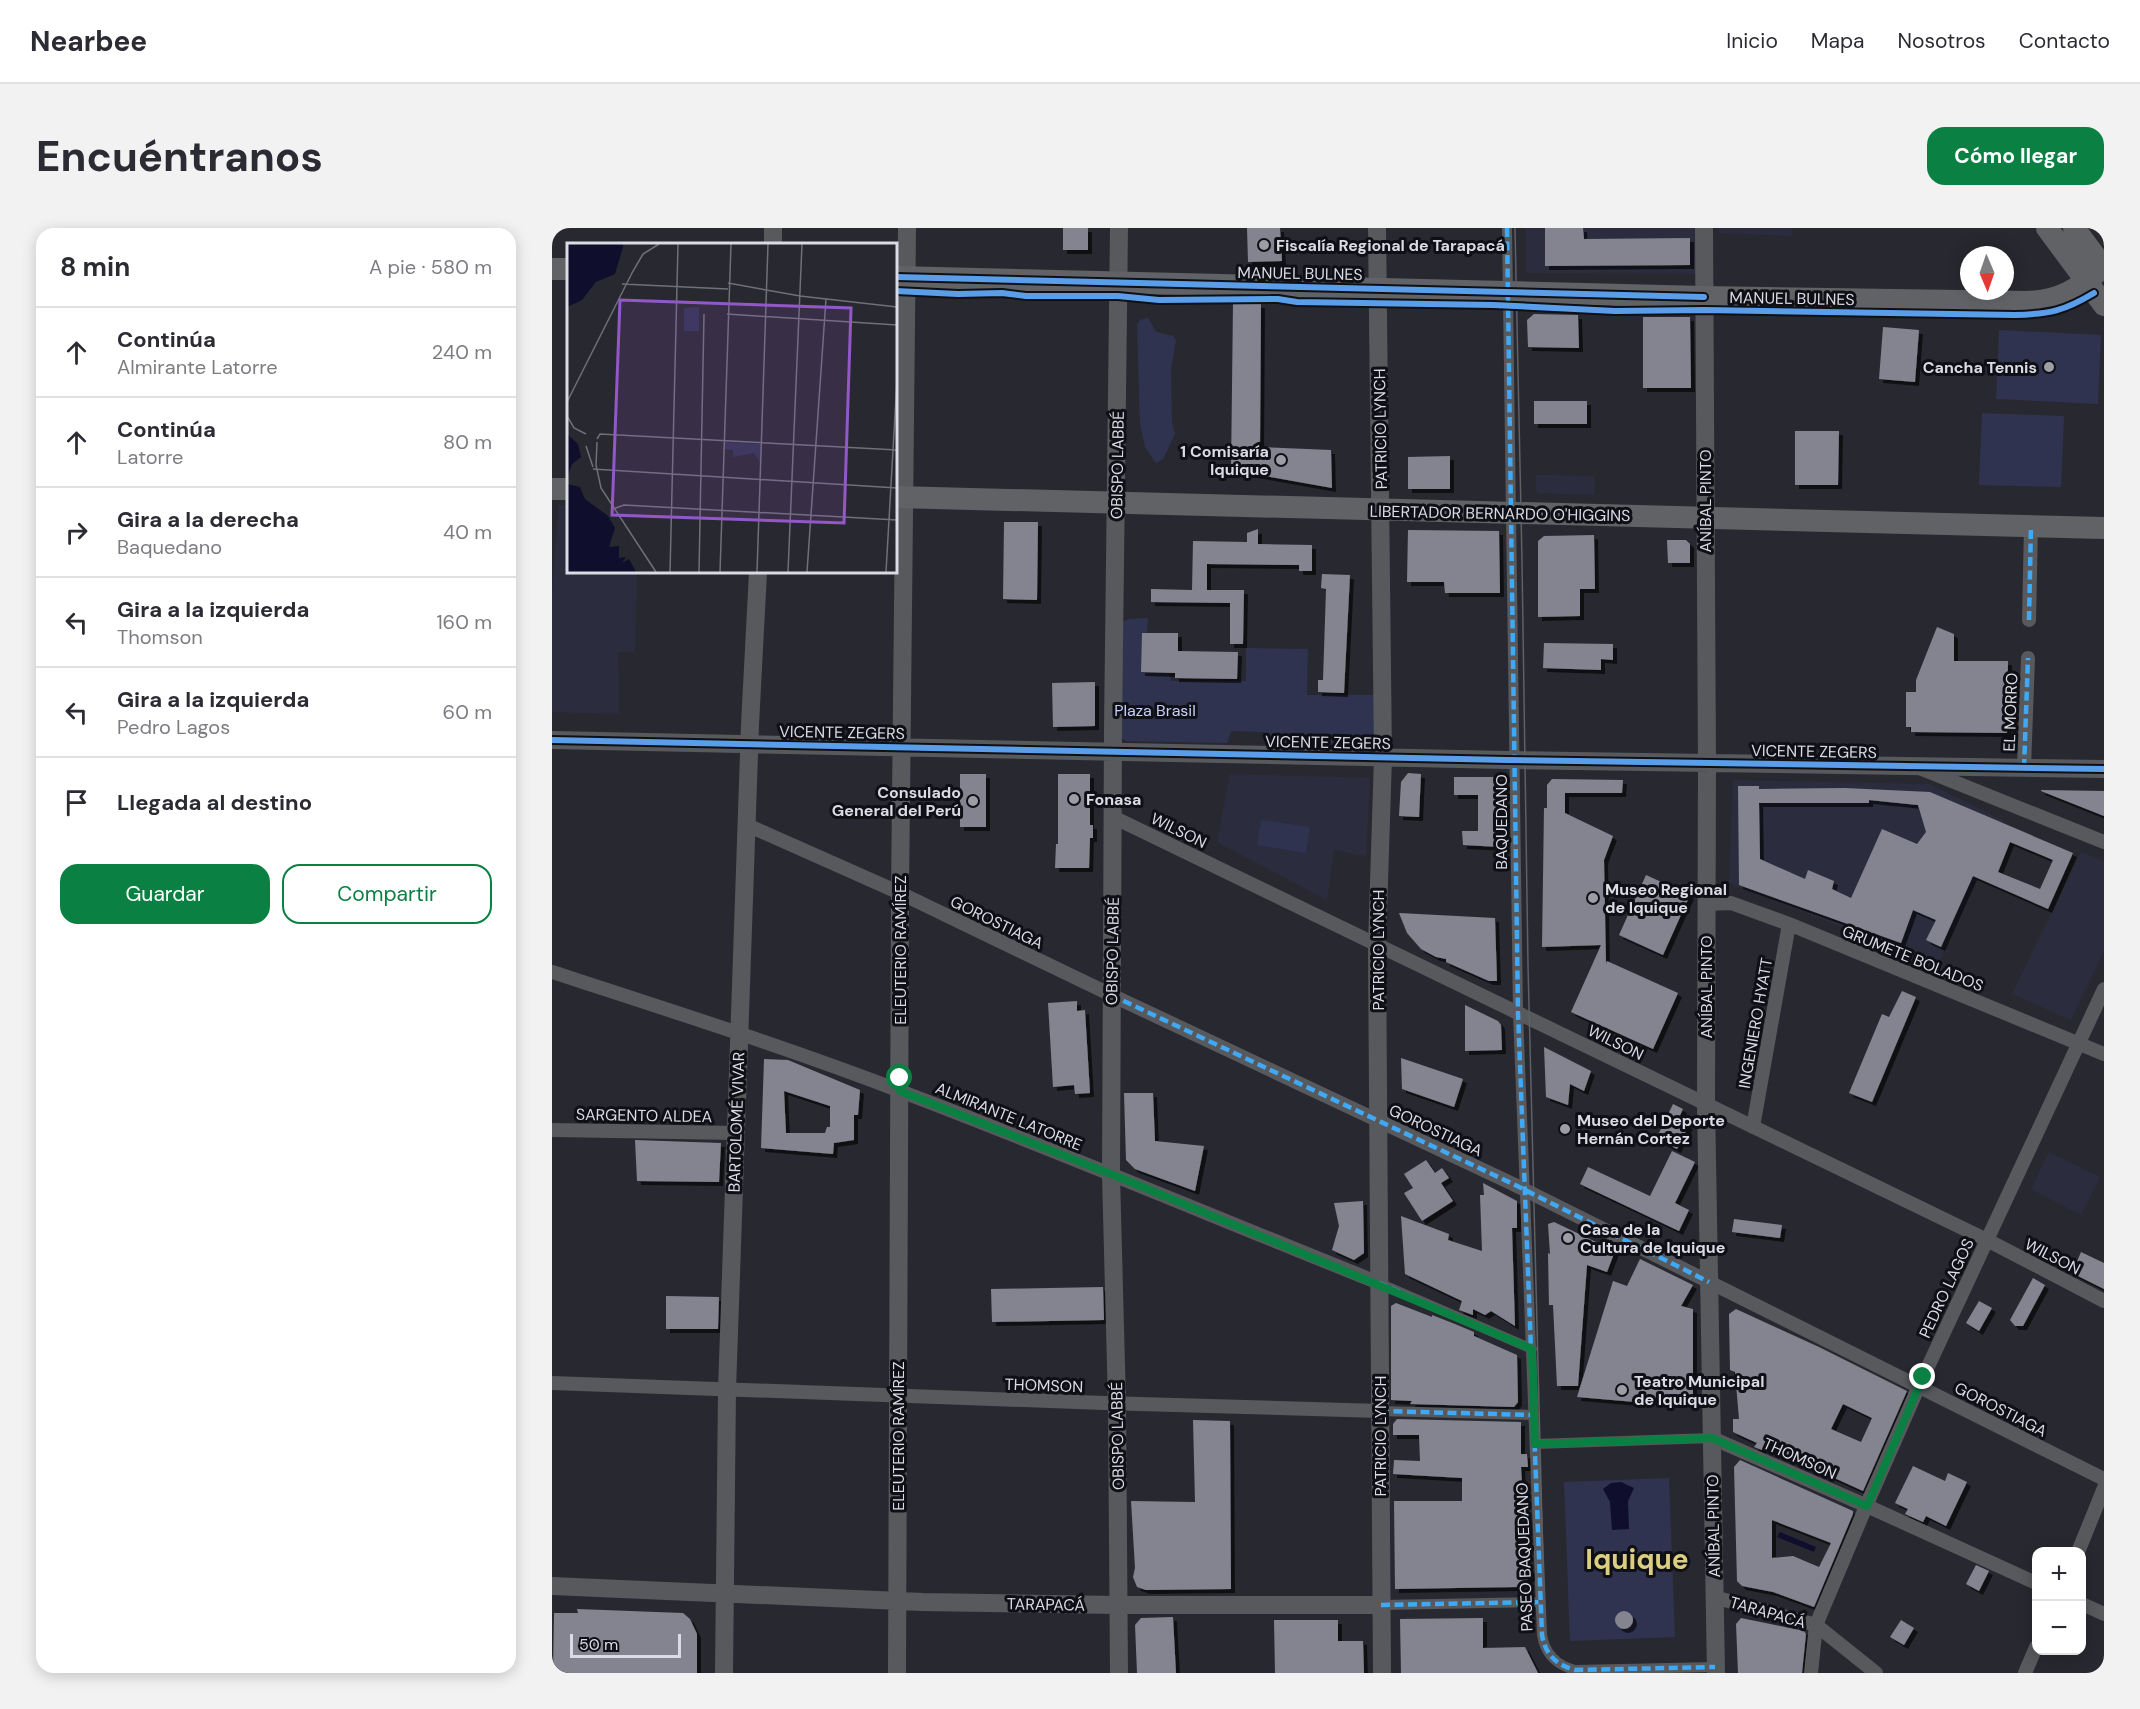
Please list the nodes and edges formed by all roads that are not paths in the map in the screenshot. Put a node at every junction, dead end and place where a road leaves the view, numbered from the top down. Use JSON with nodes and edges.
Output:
{"nodes":[{"id":1,"x":773,"y":228,"type":"edge"},
{"id":2,"x":907,"y":228,"type":"edge"},
{"id":3,"x":1119,"y":228,"type":"edge"},
{"id":4,"x":1377,"y":228,"type":"edge"},
{"id":5,"x":1507,"y":228,"type":"edge"},
{"id":6,"x":1704,"y":228,"type":"edge"},
{"id":7,"x":2046,"y":228,"type":"edge"},
{"id":8,"x":2074,"y":228,"type":"edge"},
{"id":9,"x":772,"y":243,"type":"edge"},
{"id":10,"x":2104,"y":268,"type":"edge"},
{"id":11,"x":901,"y":277,"type":"edge"},
{"id":12,"x":1118,"y":282,"type":"junction"},
{"id":13,"x":2086,"y":282,"type":"junction"},
{"id":14,"x":1378,"y":289,"type":"junction"},
{"id":15,"x":1508,"y":292,"type":"junction"},
{"id":16,"x":1704,"y":297,"type":"junction"},
{"id":17,"x":2104,"y":305,"type":"edge"},
{"id":18,"x":900,"y":497,"type":"edge"},
{"id":19,"x":1116,"y":503,"type":"junction"},
{"id":20,"x":1380,"y":510,"type":"junction"},
{"id":21,"x":1511,"y":513,"type":"junction"},
{"id":22,"x":1705,"y":518,"type":"junction"},
{"id":23,"x":2031,"y":526,"type":"junction"},
{"id":24,"x":2104,"y":528,"type":"edge"},
{"id":25,"x":758,"y":573,"type":"edge"},
{"id":26,"x":2029,"y":620,"type":"dead end"},
{"id":27,"x":2028,"y":658,"type":"dead end"},
{"id":28,"x":552,"y":740,"type":"edge"},
{"id":29,"x":750,"y":744,"type":"junction"},
{"id":30,"x":901,"y":747,"type":"junction"},
{"id":31,"x":1113,"y":750,"type":"junction"},
{"id":32,"x":1383,"y":757,"type":"junction"},
{"id":33,"x":1516,"y":760,"type":"junction"},
{"id":34,"x":1707,"y":763,"type":"junction"},
{"id":35,"x":1915,"y":766,"type":"junction"},
{"id":36,"x":2024,"y":768,"type":"junction"},
{"id":37,"x":2104,"y":769,"type":"edge"},
{"id":38,"x":1113,"y":817,"type":"junction"},
{"id":39,"x":747,"y":825,"type":"junction"},
{"id":40,"x":2104,"y":842,"type":"edge"},
{"id":41,"x":900,"y":893,"type":"junction"},
{"id":42,"x":1706,"y":904,"type":"junction"},
{"id":43,"x":1789,"y":924,"type":"junction"},
{"id":44,"x":1377,"y":945,"type":"junction"},
{"id":45,"x":552,"y":972,"type":"edge"},
{"id":46,"x":2104,"y":989,"type":"edge"},
{"id":47,"x":1111,"y":995,"type":"junction"},
{"id":48,"x":1518,"y":1013,"type":"junction"},
{"id":49,"x":739,"y":1033,"type":"junction"},
{"id":50,"x":2079,"y":1044,"type":"junction"},
{"id":51,"x":2104,"y":1054,"type":"edge"},
{"id":52,"x":900,"y":1091,"type":"junction"},
{"id":53,"x":1706,"y":1104,"type":"junction"},
{"id":54,"x":1378,"y":1121,"type":"junction"},
{"id":55,"x":1753,"y":1127,"type":"junction"},
{"id":56,"x":552,"y":1130,"type":"edge"},
{"id":57,"x":736,"y":1133,"type":"junction"},
{"id":58,"x":1111,"y":1175,"type":"junction"},
{"id":59,"x":1525,"y":1191,"type":"junction"},
{"id":60,"x":1987,"y":1240,"type":"junction"},
{"id":61,"x":1709,"y":1282,"type":"junction"},
{"id":62,"x":1379,"y":1284,"type":"junction"},
{"id":63,"x":2104,"y":1301,"type":"edge"},
{"id":64,"x":1532,"y":1349,"type":"junction"},
{"id":65,"x":552,"y":1383,"type":"edge"},
{"id":66,"x":1919,"y":1386,"type":"junction"},
{"id":67,"x":727,"y":1390,"type":"junction"},
{"id":68,"x":898,"y":1396,"type":"junction"},
{"id":69,"x":1117,"y":1404,"type":"junction"},
{"id":70,"x":1380,"y":1411,"type":"junction"},
{"id":71,"x":1534,"y":1415,"type":"junction"},
{"id":72,"x":1712,"y":1438,"type":"junction"},
{"id":73,"x":1535,"y":1444,"type":"junction"},
{"id":74,"x":2104,"y":1479,"type":"edge"},
{"id":75,"x":2104,"y":1488,"type":"edge"},
{"id":76,"x":1867,"y":1506,"type":"junction"},
{"id":77,"x":2080,"y":1547,"type":"edge"},
{"id":78,"x":2032,"y":1581,"type":"edge"},
{"id":79,"x":552,"y":1586,"type":"edge"},
{"id":80,"x":725,"y":1593,"type":"junction"},
{"id":81,"x":1714,"y":1597,"type":"junction"},
{"id":82,"x":897,"y":1601,"type":"junction"},
{"id":83,"x":1540,"y":1602,"type":"junction"},
{"id":84,"x":1118,"y":1605,"type":"junction"},
{"id":85,"x":1381,"y":1605,"type":"junction"},
{"id":86,"x":2086,"y":1606,"type":"edge"},
{"id":87,"x":2104,"y":1614,"type":"edge"},
{"id":88,"x":1816,"y":1625,"type":"junction"},
{"id":89,"x":2033,"y":1655,"type":"edge"},
{"id":90,"x":1715,"y":1670,"type":"edge"},
{"id":91,"x":1586,"y":1672,"type":"edge"},
{"id":92,"x":724,"y":1673,"type":"edge"},
{"id":93,"x":897,"y":1673,"type":"edge"},
{"id":94,"x":1119,"y":1673,"type":"edge"},
{"id":95,"x":1382,"y":1673,"type":"edge"},
{"id":96,"x":1811,"y":1673,"type":"edge"},
{"id":97,"x":1876,"y":1673,"type":"edge"},
{"id":98,"x":2025,"y":1673,"type":"edge"}],
"edges":[{"from":1,"to":9,"type":"street"},
{"from":2,"to":11,"type":"street","name":"ELEUTERIO RAMÍREZ"},
{"from":3,"to":12,"type":"street","name":"OBISPO LABBÉ"},
{"from":4,"to":14,"type":"street","name":"PATRICIO LYNCH"},
{"from":5,"to":15,"type":"street","name":"BAQUEDANO"},
{"from":6,"to":16,"type":"street","name":"ANÍBAL PINTO"},
{"from":7,"to":13,"type":"main road"},
{"from":8,"to":10,"type":"main road"},
{"from":10,"to":13,"type":"main road","name":"MANUEL BULNES"},
{"from":11,"to":12,"type":"main road","name":"MANUEL BULNES"},
{"from":11,"to":18,"type":"street","name":"ELEUTERIO RAMÍREZ"},
{"from":12,"to":14,"type":"main road","name":"MANUEL BULNES"},
{"from":12,"to":19,"type":"street","name":"OBISPO LABBÉ"},
{"from":13,"to":16,"type":"main road","name":"MANUEL BULNES"},
{"from":13,"to":17,"type":"main road"},
{"from":14,"to":15,"type":"main road","name":"MANUEL BULNES"},
{"from":14,"to":20,"type":"street","name":"PATRICIO LYNCH"},
{"from":15,"to":16,"type":"main road","name":"MANUEL BULNES"},
{"from":15,"to":21,"type":"street","name":"BAQUEDANO"},
{"from":16,"to":22,"type":"street","name":"ANÍBAL PINTO"},
{"from":18,"to":19,"type":"main road","name":"LIBERTADOR BERNARDO O'HIGGINS"},
{"from":18,"to":30,"type":"street","name":"ELEUTERIO RAMÍREZ"},
{"from":19,"to":20,"type":"main road","name":"LIBERTADOR BERNARDO O'HIGGINS"},
{"from":19,"to":31,"type":"street","name":"OBISPO LABBÉ"},
{"from":20,"to":21,"type":"main road","name":"LIBERTADOR BERNARDO O'HIGGINS"},
{"from":20,"to":32,"type":"street","name":"PATRICIO LYNCH"},
{"from":21,"to":22,"type":"main road","name":"LIBERTADOR BERNARDO O'HIGGINS"},
{"from":21,"to":33,"type":"street","name":"BAQUEDANO"},
{"from":22,"to":23,"type":"main road","name":"LIBERTADOR BERNARDO O'HIGGINS"},
{"from":22,"to":34,"type":"street","name":"ANÍBAL PINTO"},
{"from":23,"to":24,"type":"main road","name":"LIBERTADOR BERNARDO O'HIGGINS"},
{"from":23,"to":26,"type":"street"},
{"from":25,"to":29,"type":"street","name":"BARTOLOMÉ VIVAR"},
{"from":27,"to":36,"type":"street","name":"EL MORRO"},
{"from":28,"to":29,"type":"street","name":"VICENTE ZEGERS"},
{"from":29,"to":30,"type":"street","name":"VICENTE ZEGERS"},
{"from":29,"to":39,"type":"street","name":"BARTOLOMÉ VIVAR"},
{"from":30,"to":31,"type":"street","name":"VICENTE ZEGERS"},
{"from":30,"to":41,"type":"street","name":"ELEUTERIO RAMÍREZ"},
{"from":31,"to":32,"type":"street","name":"VICENTE ZEGERS"},
{"from":31,"to":38,"type":"street","name":"OBISPO LABBÉ"},
{"from":32,"to":33,"type":"street","name":"VICENTE ZEGERS"},
{"from":32,"to":44,"type":"street","name":"PATRICIO LYNCH"},
{"from":33,"to":34,"type":"street","name":"VICENTE ZEGERS"},
{"from":33,"to":48,"type":"street","name":"BAQUEDANO"},
{"from":34,"to":35,"type":"street","name":"VICENTE ZEGERS"},
{"from":34,"to":42,"type":"street","name":"ANÍBAL PINTO"},
{"from":35,"to":36,"type":"street","name":"VICENTE ZEGERS"},
{"from":35,"to":40,"type":"street"},
{"from":36,"to":37,"type":"street","name":"VICENTE ZEGERS"},
{"from":38,"to":44,"type":"street","name":"WILSON"},
{"from":38,"to":47,"type":"street","name":"OBISPO LABBÉ"},
{"from":39,"to":41,"type":"street","name":"GOROSTIAGA"},
{"from":39,"to":49,"type":"street","name":"BARTOLOMÉ VIVAR"},
{"from":41,"to":47,"type":"street","name":"GOROSTIAGA"},
{"from":41,"to":52,"type":"street","name":"ELEUTERIO RAMÍREZ"},
{"from":42,"to":43,"type":"street","name":"GRUMETE BOLADOS"},
{"from":42,"to":53,"type":"street","name":"ANÍBAL PINTO"},
{"from":43,"to":50,"type":"street","name":"GRUMETE BOLADOS"},
{"from":43,"to":55,"type":"street","name":"INGENIERO HYATT"},
{"from":44,"to":48,"type":"street","name":"WILSON"},
{"from":44,"to":54,"type":"street","name":"PATRICIO LYNCH"},
{"from":45,"to":49,"type":"street","name":"ALMIRANTE LATORRE"},
{"from":46,"to":50,"type":"street","name":"PEDRO LAGOS"},
{"from":47,"to":54,"type":"street","name":"GOROSTIAGA"},
{"from":47,"to":58,"type":"street","name":"OBISPO LABBÉ"},
{"from":48,"to":53,"type":"street","name":"WILSON"},
{"from":48,"to":59,"type":"street","name":"BAQUEDANO"},
{"from":49,"to":52,"type":"street","name":"ALMIRANTE LATORRE"},
{"from":49,"to":57,"type":"street","name":"BARTOLOMÉ VIVAR"},
{"from":50,"to":51,"type":"street","name":"GRUMETE BOLADOS"},
{"from":50,"to":60,"type":"street","name":"PEDRO LAGOS"},
{"from":52,"to":58,"type":"street","name":"ALMIRANTE LATORRE"},
{"from":52,"to":68,"type":"street","name":"ELEUTERIO RAMÍREZ"},
{"from":53,"to":55,"type":"street","name":"WILSON"},
{"from":53,"to":61,"type":"street","name":"ANÍBAL PINTO"},
{"from":54,"to":59,"type":"street","name":"GOROSTIAGA"},
{"from":54,"to":62,"type":"street","name":"PATRICIO LYNCH"},
{"from":55,"to":60,"type":"street","name":"WILSON"},
{"from":56,"to":57,"type":"street","name":"SARGENTO ALDEA"},
{"from":57,"to":67,"type":"street","name":"BARTOLOMÉ VIVAR"},
{"from":58,"to":62,"type":"street","name":"ALMIRANTE LATORRE"},
{"from":58,"to":69,"type":"street","name":"OBISPO LABBÉ"},
{"from":59,"to":61,"type":"street","name":"GOROSTIAGA"},
{"from":59,"to":64,"type":"street","name":"BAQUEDANO"},
{"from":60,"to":63,"type":"street","name":"WILSON"},
{"from":60,"to":66,"type":"street","name":"PEDRO LAGOS"},
{"from":61,"to":66,"type":"street","name":"GOROSTIAGA"},
{"from":61,"to":72,"type":"street","name":"ANÍBAL PINTO"},
{"from":62,"to":64,"type":"street"},
{"from":62,"to":70,"type":"street","name":"PATRICIO LYNCH"},
{"from":64,"to":71,"type":"street","name":"BAQUEDANO"},
{"from":65,"to":67,"type":"street","name":"THOMSON"},
{"from":66,"to":74,"type":"street","name":"GOROSTIAGA"},
{"from":66,"to":76,"type":"street","name":"PEDRO LAGOS"},
{"from":67,"to":68,"type":"street","name":"THOMSON"},
{"from":67,"to":80,"type":"street","name":"BARTOLOMÉ VIVAR"},
{"from":68,"to":69,"type":"street","name":"THOMSON"},
{"from":68,"to":82,"type":"street","name":"ELEUTERIO RAMÍREZ"},
{"from":69,"to":70,"type":"street","name":"THOMSON"},
{"from":69,"to":84,"type":"street","name":"OBISPO LABBÉ"},
{"from":70,"to":71,"type":"street","name":"THOMSON"},
{"from":70,"to":85,"type":"street","name":"PATRICIO LYNCH"},
{"from":71,"to":73,"type":"street","name":"PASEO BAQUEDANO"},
{"from":72,"to":73,"type":"street","name":"THOMSON"},
{"from":72,"to":76,"type":"street","name":"THOMSON"},
{"from":72,"to":81,"type":"street","name":"ANÍBAL PINTO"},
{"from":73,"to":83,"type":"street","name":"PASEO BAQUEDANO"},
{"from":75,"to":77,"type":"street"},
{"from":76,"to":78,"type":"street","name":"THOMSON"},
{"from":76,"to":88,"type":"street","name":"PEDRO LAGOS"},
{"from":79,"to":80,"type":"street","name":"TARAPACÁ"},
{"from":80,"to":82,"type":"street","name":"TARAPACÁ"},
{"from":80,"to":92,"type":"street","name":"BARTOLOMÉ VIVAR"},
{"from":81,"to":88,"type":"street","name":"TARAPACÁ"},
{"from":81,"to":90,"type":"street","name":"ANÍBAL PINTO"},
{"from":82,"to":84,"type":"street","name":"TARAPACÁ"},
{"from":82,"to":93,"type":"street","name":"ELEUTERIO RAMÍREZ"},
{"from":83,"to":85,"type":"street","name":"TARAPACÁ"},
{"from":83,"to":91,"type":"street","name":"PASEO BAQUEDANO"},
{"from":84,"to":85,"type":"street","name":"TARAPACÁ"},
{"from":84,"to":94,"type":"street","name":"OBISPO LABBÉ"},
{"from":85,"to":95,"type":"street","name":"PATRICIO LYNCH"},
{"from":86,"to":87,"type":"street"},
{"from":88,"to":96,"type":"street","name":"PEDRO LAGOS"},
{"from":88,"to":97,"type":"street","name":"TARAPACÁ"},
{"from":89,"to":98,"type":"street"},
{"from":90,"to":91,"type":"street"}]}
